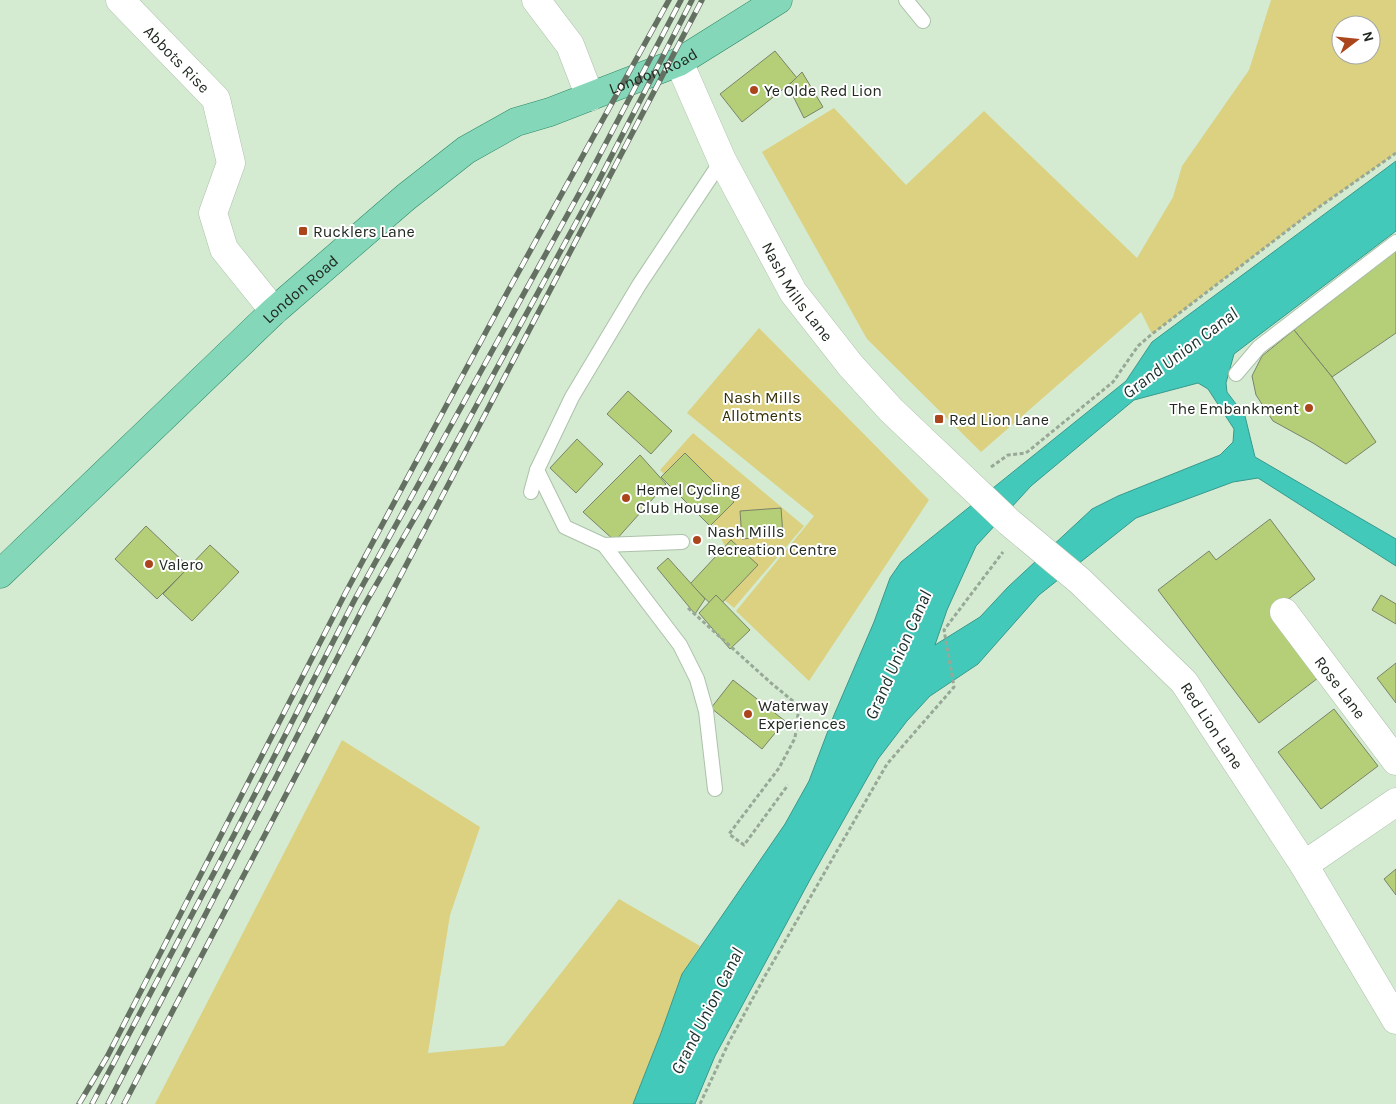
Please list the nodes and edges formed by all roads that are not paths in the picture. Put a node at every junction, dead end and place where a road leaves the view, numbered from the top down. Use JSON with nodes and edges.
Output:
{"nodes":[{"id":1,"x":120,"y":0,"type":"edge"},
{"id":2,"x":536,"y":0,"type":"edge"},
{"id":3,"x":778,"y":0,"type":"edge"},
{"id":4,"x":906,"y":0,"type":"edge"},
{"id":5,"x":923,"y":21,"type":"dead end"},
{"id":6,"x":679,"y":62,"type":"junction"},
{"id":7,"x":590,"y":97,"type":"junction"},
{"id":8,"x":722,"y":160,"type":"junction"},
{"id":9,"x":1396,"y":242,"type":"edge"},
{"id":10,"x":274,"y":310,"type":"junction"},
{"id":11,"x":1236,"y":374,"type":"dead end"},
{"id":12,"x":537,"y":470,"type":"junction"},
{"id":13,"x":968,"y":483,"type":"joint"},
{"id":14,"x":531,"y":492,"type":"dead end"},
{"id":15,"x":682,"y":542,"type":"dead end"},
{"id":16,"x":604,"y":545,"type":"junction"},
{"id":17,"x":0,"y":574,"type":"edge"},
{"id":18,"x":1284,"y":612,"type":"dead end"},
{"id":19,"x":1396,"y":761,"type":"edge"},
{"id":20,"x":716,"y":789,"type":"dead end"},
{"id":21,"x":1396,"y":802,"type":"edge"},
{"id":22,"x":1304,"y":865,"type":"junction"},
{"id":23,"x":1396,"y":1020,"type":"edge"}],
"edges":[{"from":1,"to":10,"type":"street","name":"Abbots Rise"},
{"from":2,"to":7,"type":"street"},
{"from":3,"to":6,"type":"main road","name":"London Road"},
{"from":4,"to":5,"type":"lane"},
{"from":6,"to":7,"type":"main road","name":"London Road"},
{"from":6,"to":8,"type":"street","name":"Nash Mills Lane"},
{"from":7,"to":10,"type":"main road","name":"London Road"},
{"from":8,"to":12,"type":"lane"},
{"from":8,"to":13,"type":"street","name":"Nash Mills Lane"},
{"from":9,"to":11,"type":"lane"},
{"from":10,"to":17,"type":"main road","name":"London Road"},
{"from":12,"to":14,"type":"lane"},
{"from":12,"to":16,"type":"lane"},
{"from":13,"to":22,"type":"street","name":"Red Lion Lane"},
{"from":15,"to":16,"type":"lane"},
{"from":16,"to":20,"type":"lane"},
{"from":18,"to":19,"type":"street","name":"Rose Lane"},
{"from":21,"to":22,"type":"street"},
{"from":22,"to":23,"type":"street","name":"Red Lion Lane"}]}
